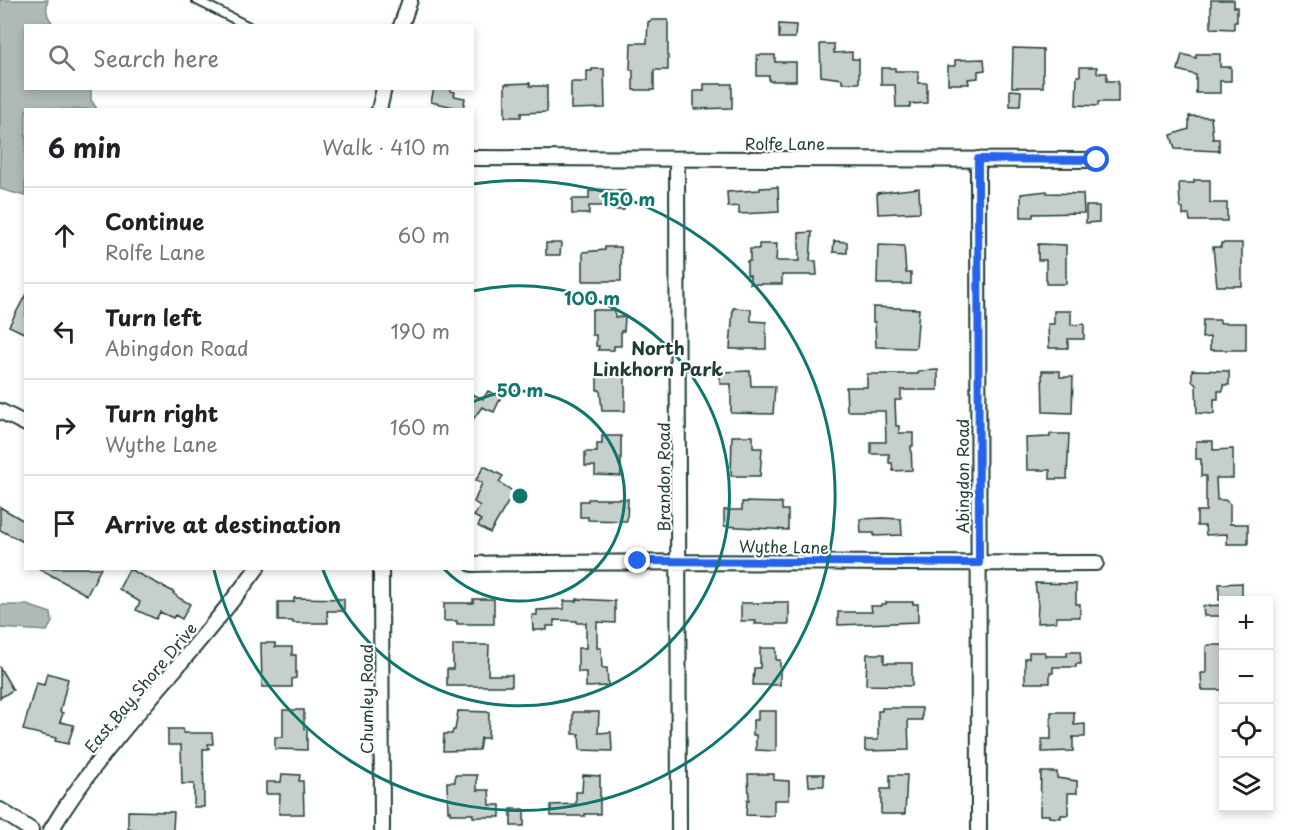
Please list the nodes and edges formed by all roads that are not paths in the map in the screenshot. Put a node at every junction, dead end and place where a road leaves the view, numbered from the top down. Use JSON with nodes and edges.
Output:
{"nodes":[{"id":1,"x":196,"y":0,"type":"edge"},
{"id":2,"x":410,"y":0,"type":"edge"},
{"id":3,"x":244,"y":24,"type":"edge"},
{"id":4,"x":402,"y":24,"type":"edge"},
{"id":5,"x":384,"y":90,"type":"edge"},
{"id":6,"x":379,"y":108,"type":"edge"},
{"id":7,"x":474,"y":158,"type":"edge"},
{"id":8,"x":676,"y":159,"type":"junction"},
{"id":9,"x":978,"y":159,"type":"junction"},
{"id":10,"x":1097,"y":160,"type":"dead end"},
{"id":11,"x":0,"y":411,"type":"edge"},
{"id":12,"x":24,"y":423,"type":"edge"},
{"id":13,"x":679,"y":561,"type":"junction"},
{"id":14,"x":979,"y":563,"type":"junction"},
{"id":15,"x":1096,"y":563,"type":"dead end"},
{"id":16,"x":474,"y":564,"type":"edge"},
{"id":17,"x":255,"y":570,"type":"edge"},
{"id":18,"x":381,"y":570,"type":"edge"},
{"id":19,"x":0,"y":810,"type":"edge"},
{"id":20,"x":31,"y":830,"type":"edge"},
{"id":21,"x":51,"y":830,"type":"edge"},
{"id":22,"x":382,"y":830,"type":"edge"},
{"id":23,"x":679,"y":830,"type":"edge"},
{"id":24,"x":979,"y":830,"type":"edge"}],
"edges":[{"from":1,"to":3,"type":"lane"},
{"from":2,"to":4,"type":"street"},
{"from":5,"to":6,"type":"street"},
{"from":7,"to":8,"type":"street","name":"Rolfe Lane"},
{"from":8,"to":9,"type":"street","name":"Rolfe Lane"},
{"from":8,"to":13,"type":"street","name":"Brandon Road"},
{"from":9,"to":10,"type":"street","name":"Rolfe Lane"},
{"from":9,"to":14,"type":"street","name":"Abingdon Road"},
{"from":11,"to":12,"type":"street"},
{"from":13,"to":14,"type":"street","name":"Wythe Lane"},
{"from":13,"to":16,"type":"street","name":"Wythe Lane"},
{"from":13,"to":23,"type":"street","name":"Brandon Road"},
{"from":14,"to":15,"type":"street","name":"Wythe Lane"},
{"from":14,"to":24,"type":"street","name":"Abingdon Road"},
{"from":17,"to":21,"type":"street","name":"East Bay Shore Drive"},
{"from":18,"to":22,"type":"street","name":"Chumley Road"},
{"from":19,"to":20,"type":"street"}]}
